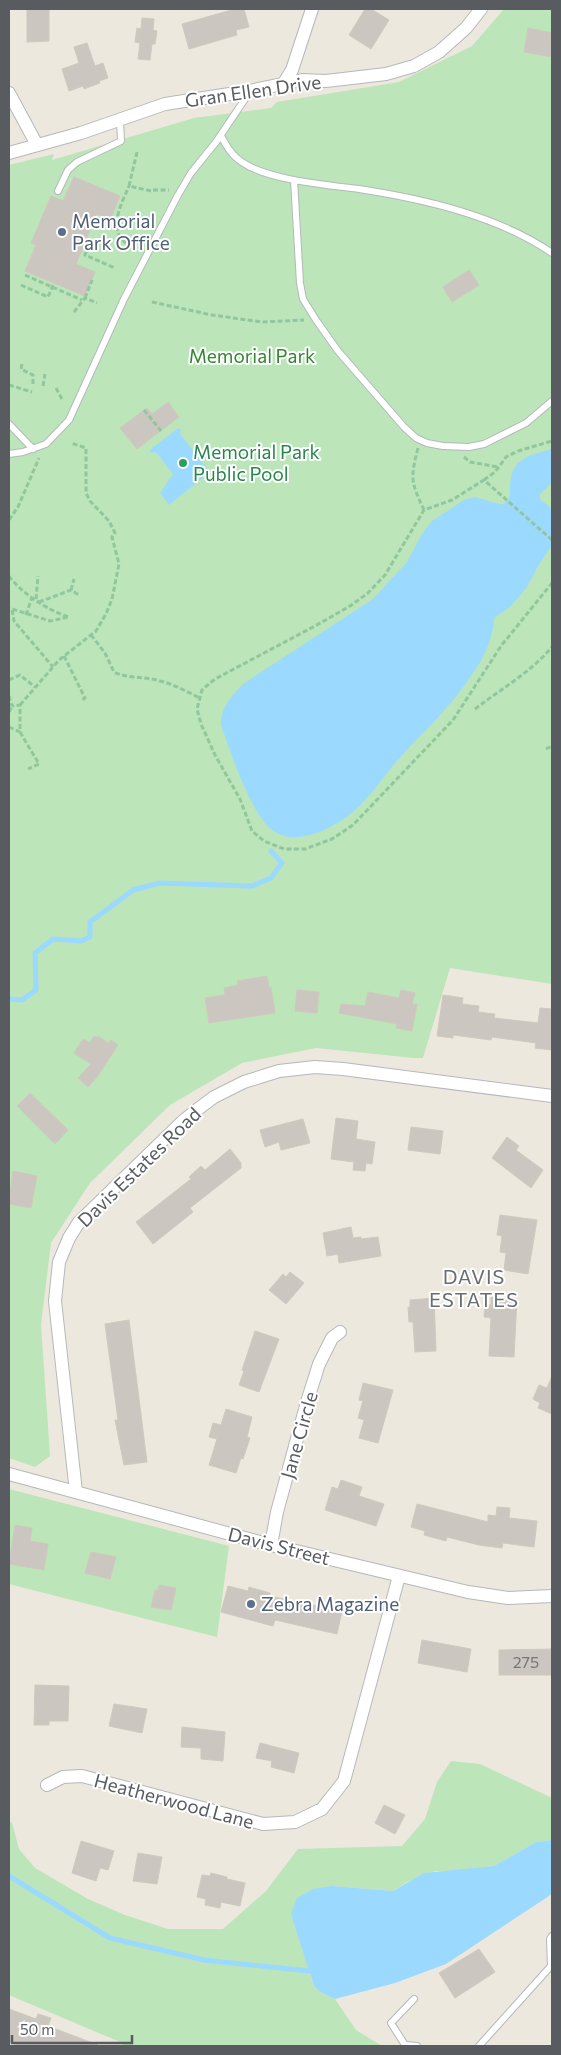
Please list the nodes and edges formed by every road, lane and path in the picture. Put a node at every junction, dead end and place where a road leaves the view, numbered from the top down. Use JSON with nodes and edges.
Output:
{"nodes":[{"id":1,"x":312,"y":9,"type":"edge"},
{"id":2,"x":482,"y":9,"type":"edge"},
{"id":3,"x":284,"y":83,"type":"junction"},
{"id":4,"x":250,"y":92,"type":"junction"},
{"id":5,"x":9,"y":93,"type":"edge"},
{"id":6,"x":120,"y":120,"type":"junction"},
{"id":7,"x":220,"y":136,"type":"junction"},
{"id":8,"x":37,"y":145,"type":"junction"},
{"id":9,"x":137,"y":152,"type":"dead end"},
{"id":10,"x":9,"y":153,"type":"edge"},
{"id":11,"x":294,"y":180,"type":"junction"},
{"id":12,"x":129,"y":186,"type":"junction"},
{"id":13,"x":168,"y":190,"type":"dead end"},
{"id":14,"x":58,"y":191,"type":"dead end"},
{"id":15,"x":86,"y":240,"type":"dead end"},
{"id":16,"x":126,"y":243,"type":"dead end"},
{"id":17,"x":552,"y":253,"type":"edge"},
{"id":18,"x":115,"y":268,"type":"dead end"},
{"id":19,"x":25,"y":275,"type":"dead end"},
{"id":20,"x":92,"y":280,"type":"dead end"},
{"id":21,"x":21,"y":285,"type":"dead end"},
{"id":22,"x":53,"y":285,"type":"junction"},
{"id":23,"x":84,"y":299,"type":"junction"},
{"id":24,"x":152,"y":302,"type":"dead end"},
{"id":25,"x":97,"y":303,"type":"dead end"},
{"id":26,"x":74,"y":312,"type":"dead end"},
{"id":27,"x":316,"y":320,"type":"junction"},
{"id":28,"x":22,"y":364,"type":"dead end"},
{"id":29,"x":45,"y":374,"type":"dead end"},
{"id":30,"x":32,"y":384,"type":"dead end"},
{"id":31,"x":9,"y":385,"type":"edge"},
{"id":32,"x":43,"y":386,"type":"dead end"},
{"id":33,"x":56,"y":388,"type":"dead end"},
{"id":34,"x":32,"y":392,"type":"dead end"},
{"id":35,"x":63,"y":401,"type":"dead end"},
{"id":36,"x":552,"y":402,"type":"edge"},
{"id":37,"x":144,"y":410,"type":"dead end"},
{"id":38,"x":9,"y":424,"type":"edge"},
{"id":39,"x":161,"y":431,"type":"dead end"},
{"id":40,"x":420,"y":440,"type":"junction"},
{"id":41,"x":552,"y":441,"type":"edge"},
{"id":42,"x":71,"y":443,"type":"dead end"},
{"id":43,"x":459,"y":447,"type":"junction"},
{"id":44,"x":32,"y":449,"type":"junction"},
{"id":45,"x":9,"y":454,"type":"edge"},
{"id":46,"x":40,"y":456,"type":"dead end"},
{"id":47,"x":498,"y":467,"type":"junction"},
{"id":48,"x":484,"y":480,"type":"junction"},
{"id":49,"x":424,"y":510,"type":"junction"},
{"id":50,"x":9,"y":520,"type":"edge"},
{"id":51,"x":552,"y":540,"type":"edge"},
{"id":52,"x":38,"y":576,"type":"dead end"},
{"id":53,"x":9,"y":578,"type":"edge"},
{"id":54,"x":74,"y":579,"type":"dead end"},
{"id":55,"x":552,"y":583,"type":"edge"},
{"id":56,"x":71,"y":590,"type":"junction"},
{"id":57,"x":79,"y":595,"type":"dead end"},
{"id":58,"x":32,"y":597,"type":"junction"},
{"id":59,"x":38,"y":601,"type":"junction"},
{"id":60,"x":10,"y":609,"type":"edge"},
{"id":61,"x":9,"y":613,"type":"edge"},
{"id":62,"x":26,"y":615,"type":"junction"},
{"id":63,"x":91,"y":636,"type":"junction"},
{"id":64,"x":552,"y":647,"type":"edge"},
{"id":65,"x":64,"y":656,"type":"junction"},
{"id":66,"x":53,"y":667,"type":"junction"},
{"id":67,"x":9,"y":680,"type":"edge"},
{"id":68,"x":35,"y":687,"type":"junction"},
{"id":69,"x":9,"y":696,"type":"edge"},
{"id":70,"x":200,"y":698,"type":"junction"},
{"id":71,"x":81,"y":701,"type":"dead end"},
{"id":72,"x":20,"y":705,"type":"junction"},
{"id":73,"x":12,"y":706,"type":"junction"},
{"id":74,"x":475,"y":709,"type":"dead end"},
{"id":75,"x":9,"y":712,"type":"edge"},
{"id":76,"x":9,"y":727,"type":"edge"},
{"id":77,"x":20,"y":732,"type":"junction"},
{"id":78,"x":552,"y":746,"type":"edge"},
{"id":79,"x":546,"y":749,"type":"dead end"},
{"id":80,"x":28,"y":769,"type":"dead end"},
{"id":81,"x":552,"y":1096,"type":"edge"},
{"id":82,"x":340,"y":1332,"type":"dead end"},
{"id":83,"x":9,"y":1474,"type":"edge"},
{"id":84,"x":76,"y":1492,"type":"junction"},
{"id":85,"x":271,"y":1544,"type":"junction"},
{"id":86,"x":399,"y":1576,"type":"junction"},
{"id":87,"x":552,"y":1596,"type":"edge"},
{"id":88,"x":47,"y":1785,"type":"dead end"},
{"id":89,"x":552,"y":1936,"type":"edge"},
{"id":90,"x":552,"y":1966,"type":"edge"},
{"id":91,"x":414,"y":1999,"type":"dead end"},
{"id":92,"x":418,"y":2046,"type":"edge"},
{"id":93,"x":479,"y":2046,"type":"edge"}],
"edges":[{"from":1,"to":3,"type":"street"},
{"from":2,"to":3,"type":"street","name":"Gran Ellen Drive"},
{"from":3,"to":4,"type":"street","name":"Gran Ellen Drive"},
{"from":4,"to":6,"type":"street","name":"Gran Ellen Drive"},
{"from":4,"to":7,"type":"lane"},
{"from":5,"to":8,"type":"street"},
{"from":6,"to":8,"type":"street","name":"Gran Ellen Drive"},
{"from":6,"to":14,"type":"lane"},
{"from":7,"to":11,"type":"lane"},
{"from":7,"to":44,"type":"lane"},
{"from":8,"to":10,"type":"street","name":"Gran Ellen Drive"},
{"from":9,"to":12,"type":"path"},
{"from":11,"to":17,"type":"lane"},
{"from":11,"to":27,"type":"lane"},
{"from":12,"to":13,"type":"path"},
{"from":12,"to":16,"type":"path"},
{"from":15,"to":18,"type":"path"},
{"from":19,"to":22,"type":"path"},
{"from":20,"to":23,"type":"path"},
{"from":21,"to":22,"type":"path"},
{"from":22,"to":23,"type":"path"},
{"from":23,"to":25,"type":"path"},
{"from":23,"to":26,"type":"path"},
{"from":24,"to":27,"type":"path"},
{"from":27,"to":40,"type":"lane"},
{"from":28,"to":30,"type":"path"},
{"from":29,"to":32,"type":"path"},
{"from":31,"to":34,"type":"path"},
{"from":33,"to":35,"type":"path"},
{"from":36,"to":43,"type":"lane"},
{"from":37,"to":39,"type":"path"},
{"from":38,"to":44,"type":"lane"},
{"from":40,"to":43,"type":"lane"},
{"from":40,"to":49,"type":"path"},
{"from":41,"to":47,"type":"path"},
{"from":42,"to":63,"type":"path"},
{"from":43,"to":47,"type":"path"},
{"from":44,"to":45,"type":"lane"},
{"from":46,"to":50,"type":"path"},
{"from":47,"to":48,"type":"path"},
{"from":48,"to":49,"type":"path"},
{"from":48,"to":51,"type":"path"},
{"from":49,"to":70,"type":"path"},
{"from":52,"to":59,"type":"path"},
{"from":53,"to":58,"type":"path"},
{"from":54,"to":56,"type":"path"},
{"from":55,"to":70,"type":"path"},
{"from":56,"to":57,"type":"path"},
{"from":56,"to":59,"type":"path"},
{"from":58,"to":59,"type":"path"},
{"from":58,"to":62,"type":"path"},
{"from":59,"to":62,"type":"path"},
{"from":60,"to":61,"type":"path"},
{"from":60,"to":62,"type":"path"},
{"from":60,"to":66,"type":"path"},
{"from":63,"to":65,"type":"path"},
{"from":63,"to":70,"type":"path"},
{"from":64,"to":74,"type":"path"},
{"from":65,"to":66,"type":"path"},
{"from":65,"to":71,"type":"path"},
{"from":66,"to":68,"type":"path"},
{"from":67,"to":68,"type":"path"},
{"from":68,"to":72,"type":"path"},
{"from":69,"to":73,"type":"path"},
{"from":72,"to":73,"type":"path"},
{"from":72,"to":77,"type":"path"},
{"from":73,"to":75,"type":"path"},
{"from":76,"to":77,"type":"path"},
{"from":77,"to":80,"type":"path"},
{"from":78,"to":79,"type":"path"},
{"from":81,"to":84,"type":"street","name":"Davis Estates Road"},
{"from":82,"to":85,"type":"street","name":"Jane Circle"},
{"from":83,"to":84,"type":"street","name":"Davis Street"},
{"from":84,"to":85,"type":"street","name":"Davis Street"},
{"from":85,"to":86,"type":"street","name":"Davis Street"},
{"from":86,"to":87,"type":"street","name":"Davis Street"},
{"from":86,"to":88,"type":"street","name":"Heatherwood Lane"},
{"from":89,"to":90,"type":"lane"},
{"from":90,"to":93,"type":"lane"},
{"from":91,"to":92,"type":"lane"}]}
